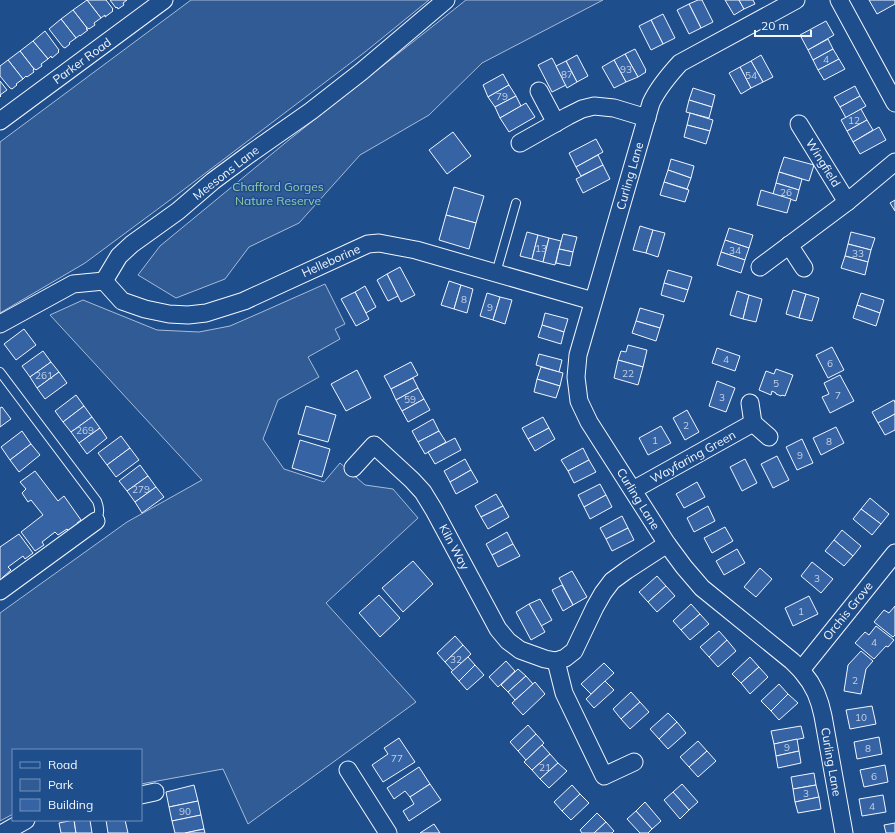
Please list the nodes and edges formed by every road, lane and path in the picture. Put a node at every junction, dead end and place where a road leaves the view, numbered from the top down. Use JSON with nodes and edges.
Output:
{"nodes":[{"id":1,"x":164,"y":0,"type":"edge"},
{"id":2,"x":446,"y":0,"type":"edge"},
{"id":3,"x":796,"y":0,"type":"edge"},
{"id":4,"x":839,"y":0,"type":"edge"},
{"id":5,"x":539,"y":91,"type":"dead end"},
{"id":6,"x":895,"y":103,"type":"edge"},
{"id":7,"x":647,"y":118,"type":"junction"},
{"id":8,"x":0,"y":121,"type":"edge"},
{"id":9,"x":556,"y":123,"type":"junction"},
{"id":10,"x":799,"y":124,"type":"dead end"},
{"id":11,"x":520,"y":143,"type":"dead end"},
{"id":12,"x":895,"y":162,"type":"edge"},
{"id":13,"x":847,"y":202,"type":"junction"},
{"id":14,"x":516,"y":203,"type":"dead end"},
{"id":15,"x":789,"y":245,"type":"junction"},
{"id":16,"x":760,"y":267,"type":"dead end"},
{"id":17,"x":804,"y":268,"type":"dead end"},
{"id":18,"x":496,"y":273,"type":"junction"},
{"id":19,"x":104,"y":281,"type":"junction"},
{"id":20,"x":593,"y":301,"type":"junction"},
{"id":21,"x":0,"y":324,"type":"edge"},
{"id":22,"x":0,"y":372,"type":"edge"},
{"id":23,"x":750,"y":403,"type":"dead end"},
{"id":24,"x":753,"y":423,"type":"junction"},
{"id":25,"x":769,"y":436,"type":"dead end"},
{"id":26,"x":353,"y":468,"type":"dead end"},
{"id":27,"x":633,"y":490,"type":"junction"},
{"id":28,"x":96,"y":521,"type":"joint"},
{"id":29,"x":667,"y":544,"type":"junction"},
{"id":30,"x":895,"y":553,"type":"edge"},
{"id":31,"x":0,"y":591,"type":"edge"},
{"id":32,"x":556,"y":661,"type":"junction"},
{"id":33,"x":801,"y":670,"type":"junction"},
{"id":34,"x":634,"y":762,"type":"dead end"},
{"id":35,"x":348,"y":770,"type":"dead end"},
{"id":36,"x":24,"y":821,"type":"edge"},
{"id":37,"x":4,"y":833,"type":"edge"},
{"id":38,"x":388,"y":833,"type":"edge"},
{"id":39,"x":844,"y":833,"type":"edge"}],
"edges":[{"from":1,"to":8,"type":"street","name":"Parker Road"},
{"from":2,"to":19,"type":"street","name":"Meesons Lane"},
{"from":3,"to":7,"type":"street","name":"Curling Lane"},
{"from":4,"to":6,"type":"street"},
{"from":5,"to":9,"type":"street"},
{"from":7,"to":9,"type":"street"},
{"from":7,"to":20,"type":"street","name":"Curling Lane"},
{"from":9,"to":11,"type":"street"},
{"from":10,"to":13,"type":"street","name":"Wingfield"},
{"from":12,"to":13,"type":"street","name":"Wingfield"},
{"from":13,"to":15,"type":"street","name":"Wingfield"},
{"from":14,"to":18,"type":"lane"},
{"from":15,"to":16,"type":"street","name":"Wingfield"},
{"from":15,"to":17,"type":"street"},
{"from":18,"to":19,"type":"street","name":"Helleborine"},
{"from":18,"to":20,"type":"street","name":"Helleborine"},
{"from":19,"to":21,"type":"street"},
{"from":20,"to":27,"type":"street","name":"Curling Lane"},
{"from":22,"to":28,"type":"lane"},
{"from":23,"to":24,"type":"street"},
{"from":24,"to":25,"type":"street"},
{"from":24,"to":27,"type":"street","name":"Wayfaring Green"},
{"from":26,"to":32,"type":"street","name":"Kiln Way"},
{"from":27,"to":29,"type":"street","name":"Curling Lane"},
{"from":28,"to":31,"type":"street"},
{"from":29,"to":32,"type":"street"},
{"from":29,"to":33,"type":"street","name":"Curling Lane"},
{"from":30,"to":33,"type":"street","name":"Orchis Grove"},
{"from":32,"to":34,"type":"street"},
{"from":33,"to":39,"type":"street","name":"Curling Lane"},
{"from":35,"to":38,"type":"street"},
{"from":36,"to":37,"type":"street"}]}
